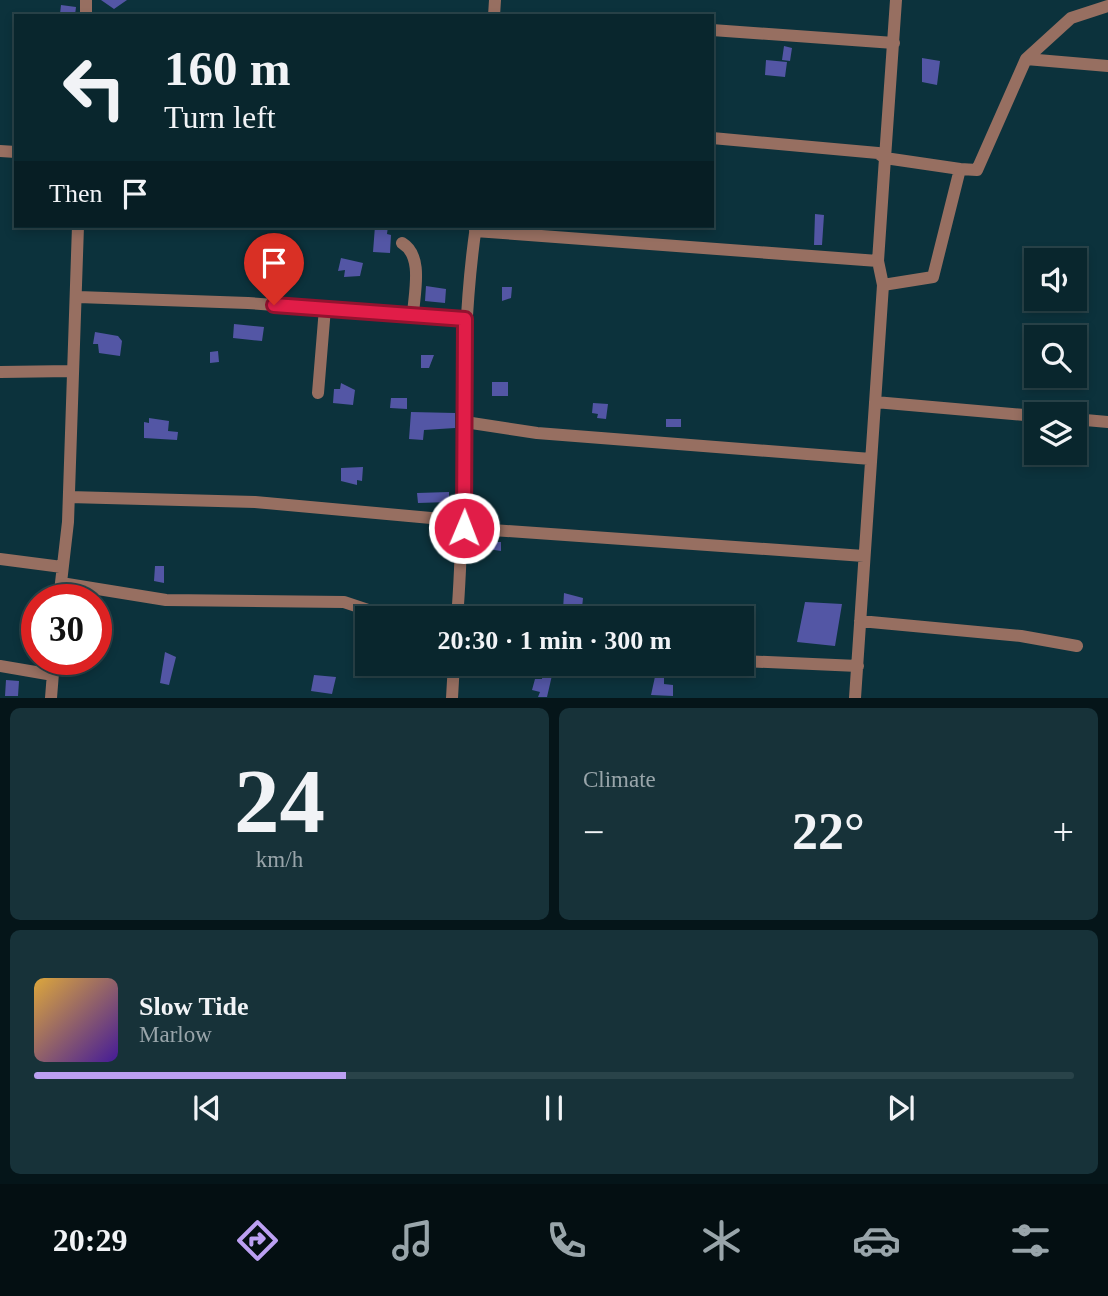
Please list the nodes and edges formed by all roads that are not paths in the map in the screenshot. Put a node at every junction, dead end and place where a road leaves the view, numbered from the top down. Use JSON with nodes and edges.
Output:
{"nodes":[{"id":1,"x":896,"y":0,"type":"edge"},
{"id":2,"x":1108,"y":6,"type":"edge"},
{"id":3,"x":714,"y":30,"type":"edge"},
{"id":4,"x":894,"y":43,"type":"junction"},
{"id":5,"x":1027,"y":59,"type":"junction"},
{"id":6,"x":1108,"y":66,"type":"edge"},
{"id":7,"x":714,"y":138,"type":"edge"},
{"id":8,"x":885,"y":158,"type":"junction"},
{"id":9,"x":960,"y":169,"type":"junction"},
{"id":10,"x":78,"y":228,"type":"edge"},
{"id":11,"x":475,"y":228,"type":"edge"},
{"id":12,"x":402,"y":243,"type":"dead end"},
{"id":13,"x":878,"y":261,"type":"junction"},
{"id":14,"x":883,"y":285,"type":"junction"},
{"id":15,"x":78,"y":297,"type":"junction"},
{"id":16,"x":325,"y":308,"type":"junction"},
{"id":17,"x":413,"y":315,"type":"junction"},
{"id":18,"x":465,"y":319,"type":"junction"},
{"id":19,"x":72,"y":371,"type":"junction"},
{"id":20,"x":0,"y":372,"type":"edge"},
{"id":21,"x":318,"y":393,"type":"dead end"},
{"id":22,"x":875,"y":402,"type":"junction"},
{"id":23,"x":1024,"y":415,"type":"edge"},
{"id":24,"x":1087,"y":420,"type":"edge"},
{"id":25,"x":466,"y":422,"type":"junction"},
{"id":26,"x":1108,"y":422,"type":"edge"},
{"id":27,"x":871,"y":459,"type":"junction"},
{"id":28,"x":69,"y":497,"type":"junction"},
{"id":29,"x":464,"y":524,"type":"junction"},
{"id":30,"x":864,"y":556,"type":"junction"},
{"id":31,"x":0,"y":559,"type":"edge"},
{"id":32,"x":62,"y":567,"type":"junction"},
{"id":33,"x":61,"y":583,"type":"joint"},
{"id":34,"x":358,"y":606,"type":"edge"},
{"id":35,"x":458,"y":606,"type":"edge"},
{"id":36,"x":860,"y":621,"type":"junction"},
{"id":37,"x":1077,"y":646,"type":"dead end"},
{"id":38,"x":754,"y":662,"type":"edge"},
{"id":39,"x":0,"y":666,"type":"edge"},
{"id":40,"x":858,"y":666,"type":"junction"},
{"id":41,"x":53,"y":676,"type":"joint"},
{"id":42,"x":453,"y":676,"type":"edge"},
{"id":43,"x":51,"y":698,"type":"edge"},
{"id":44,"x":452,"y":698,"type":"edge"},
{"id":45,"x":855,"y":698,"type":"edge"}],
"edges":[{"from":1,"to":4,"type":"street"},
{"from":2,"to":5,"type":"street"},
{"from":3,"to":4,"type":"street"},
{"from":4,"to":8,"type":"street"},
{"from":5,"to":6,"type":"street"},
{"from":5,"to":9,"type":"street"},
{"from":7,"to":8,"type":"street"},
{"from":8,"to":9,"type":"street"},
{"from":8,"to":13,"type":"street"},
{"from":9,"to":14,"type":"street"},
{"from":10,"to":15,"type":"street"},
{"from":11,"to":13,"type":"street"},
{"from":11,"to":18,"type":"street"},
{"from":12,"to":17,"type":"street"},
{"from":13,"to":14,"type":"street"},
{"from":14,"to":22,"type":"street"},
{"from":15,"to":16,"type":"street"},
{"from":15,"to":19,"type":"street"},
{"from":16,"to":17,"type":"street"},
{"from":16,"to":21,"type":"street"},
{"from":17,"to":18,"type":"street"},
{"from":18,"to":25,"type":"street"},
{"from":19,"to":20,"type":"street"},
{"from":19,"to":28,"type":"street"},
{"from":22,"to":23,"type":"street"},
{"from":22,"to":27,"type":"street"},
{"from":24,"to":26,"type":"street"},
{"from":25,"to":27,"type":"street"},
{"from":25,"to":29,"type":"street"},
{"from":27,"to":30,"type":"street"},
{"from":28,"to":29,"type":"street"},
{"from":28,"to":32,"type":"street"},
{"from":29,"to":30,"type":"street"},
{"from":29,"to":35,"type":"street"},
{"from":30,"to":36,"type":"street"},
{"from":31,"to":32,"type":"street"},
{"from":32,"to":33,"type":"street"},
{"from":33,"to":34,"type":"street"},
{"from":36,"to":37,"type":"street"},
{"from":36,"to":40,"type":"street"},
{"from":38,"to":40,"type":"street"},
{"from":39,"to":41,"type":"street"},
{"from":40,"to":45,"type":"street"},
{"from":41,"to":43,"type":"street"},
{"from":42,"to":44,"type":"street"}]}
